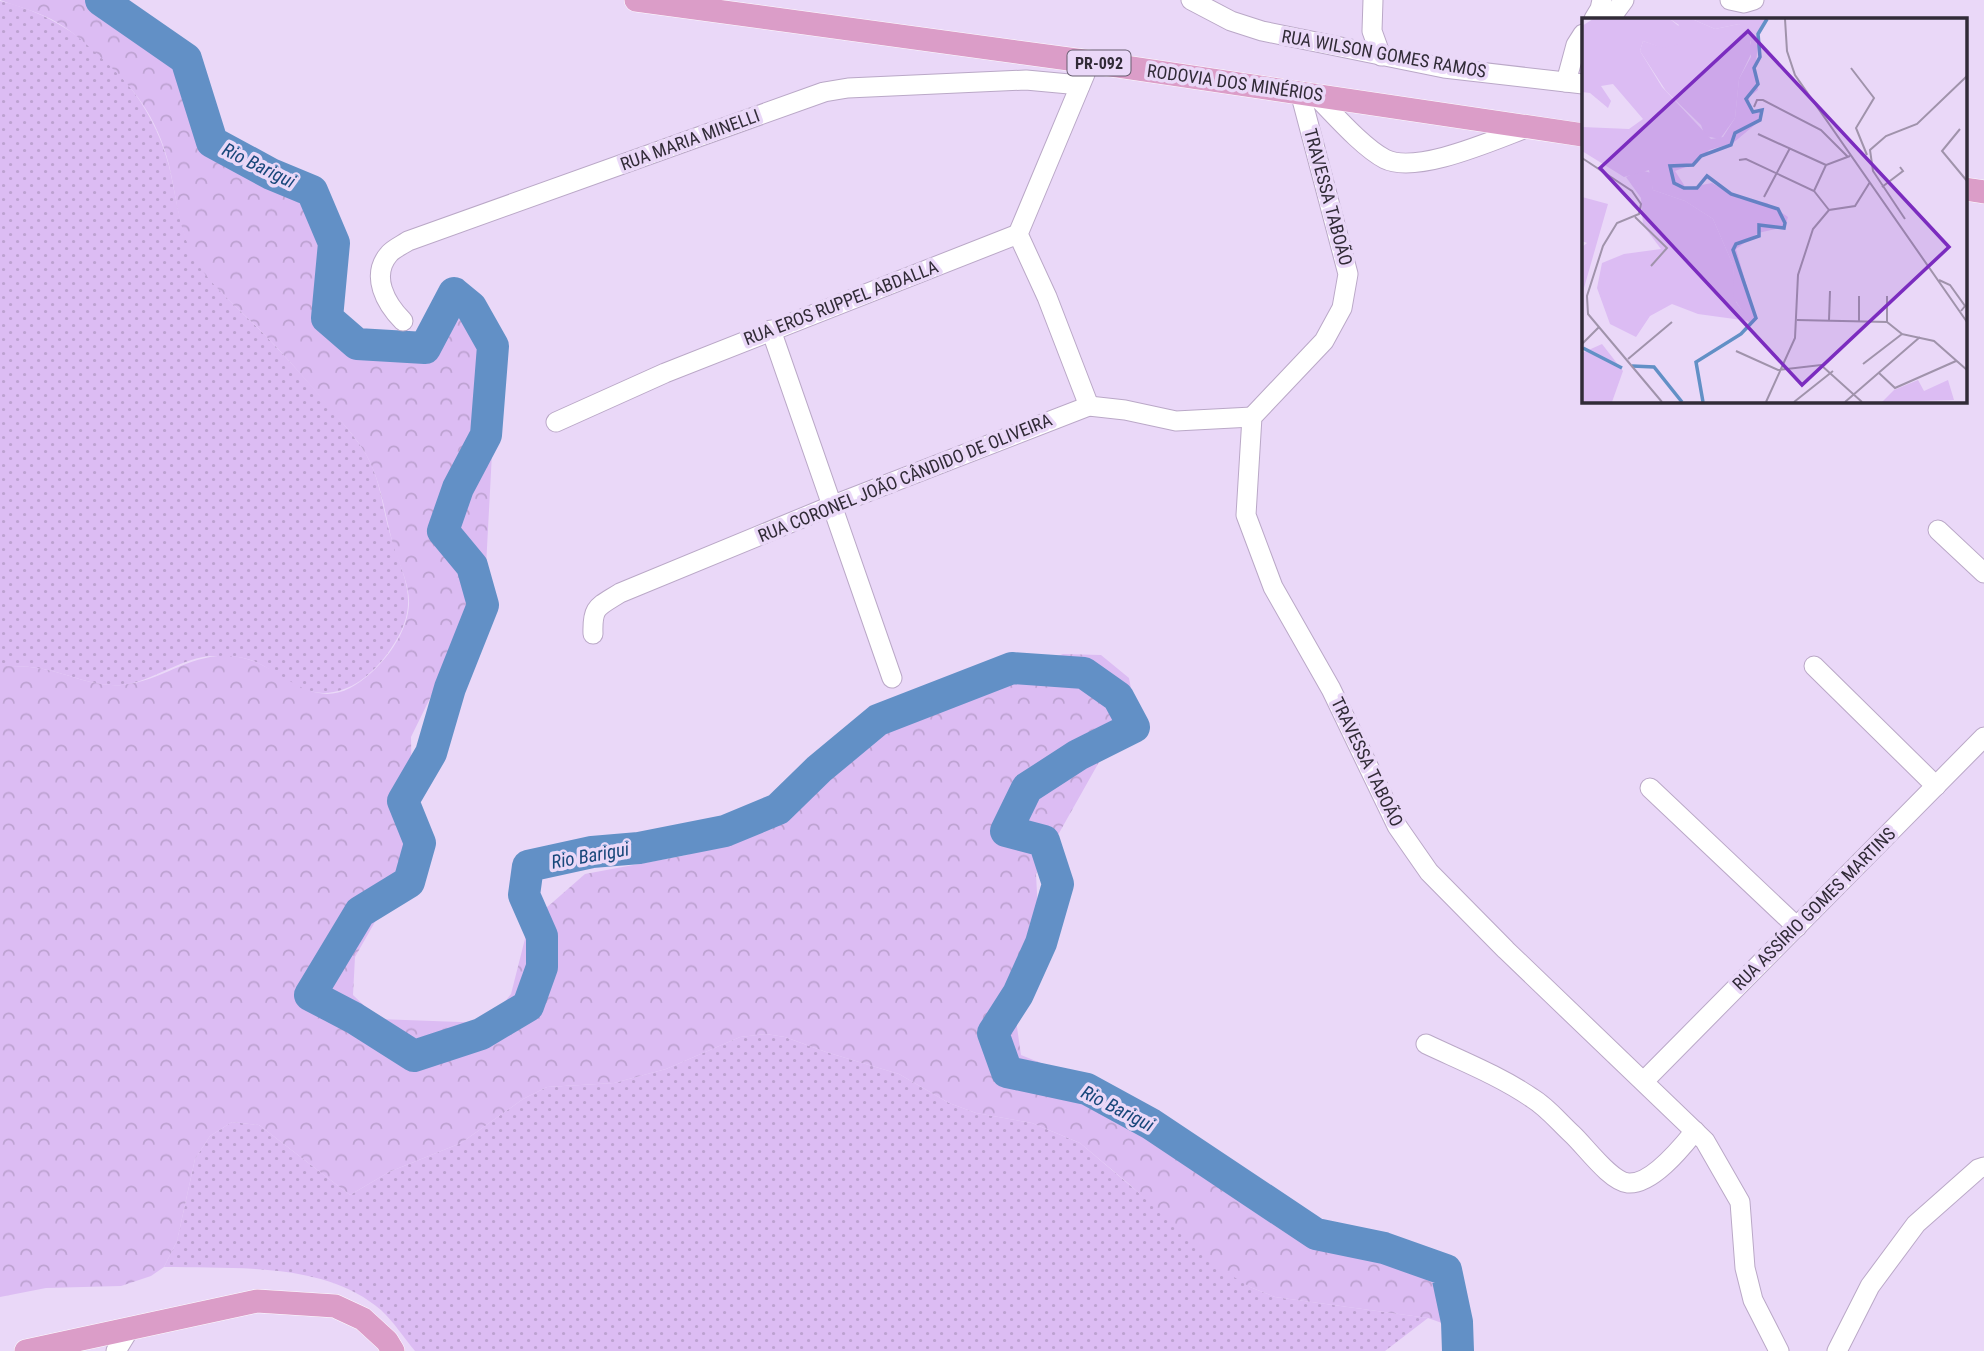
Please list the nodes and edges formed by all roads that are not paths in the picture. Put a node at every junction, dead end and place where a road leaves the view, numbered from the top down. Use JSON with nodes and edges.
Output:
{"nodes":[{"id":1,"x":636,"y":0,"type":"edge"},
{"id":2,"x":1191,"y":0,"type":"edge"},
{"id":3,"x":1373,"y":0,"type":"edge"},
{"id":4,"x":1602,"y":0,"type":"edge"},
{"id":5,"x":1624,"y":0,"type":"edge"},
{"id":6,"x":1730,"y":0,"type":"edge"},
{"id":7,"x":1754,"y":0,"type":"edge"},
{"id":8,"x":1595,"y":18,"type":"edge"},
{"id":9,"x":1611,"y":18,"type":"edge"},
{"id":10,"x":1582,"y":36,"type":"edge"},
{"id":11,"x":1381,"y":56,"type":"junction"},
{"id":12,"x":1091,"y":62,"type":"junction"},
{"id":13,"x":1574,"y":83,"type":"edge"},
{"id":14,"x":1080,"y":85,"type":"junction"},
{"id":15,"x":1307,"y":93,"type":"junction"},
{"id":16,"x":1582,"y":118,"type":"edge"},
{"id":17,"x":1530,"y":127,"type":"junction"},
{"id":18,"x":1573,"y":133,"type":"edge"},
{"id":19,"x":1966,"y":190,"type":"edge"},
{"id":20,"x":1984,"y":192,"type":"edge"},
{"id":21,"x":1018,"y":234,"type":"junction"},
{"id":22,"x":402,"y":321,"type":"dead end"},
{"id":23,"x":771,"y":330,"type":"junction"},
{"id":24,"x":1089,"y":406,"type":"junction"},
{"id":25,"x":1252,"y":417,"type":"junction"},
{"id":26,"x":556,"y":422,"type":"dead end"},
{"id":27,"x":831,"y":506,"type":"junction"},
{"id":28,"x":1938,"y":530,"type":"dead end"},
{"id":29,"x":1984,"y":573,"type":"edge"},
{"id":30,"x":593,"y":634,"type":"dead end"},
{"id":31,"x":1814,"y":666,"type":"dead end"},
{"id":32,"x":892,"y":678,"type":"dead end"},
{"id":33,"x":1984,"y":737,"type":"edge"},
{"id":34,"x":1936,"y":786,"type":"junction"},
{"id":35,"x":1650,"y":788,"type":"dead end"},
{"id":36,"x":1797,"y":927,"type":"junction"},
{"id":37,"x":1426,"y":1044,"type":"dead end"},
{"id":38,"x":1644,"y":1081,"type":"junction"},
{"id":39,"x":1695,"y":1131,"type":"junction"},
{"id":40,"x":1984,"y":1167,"type":"edge"},
{"id":41,"x":130,"y":1328,"type":"junction"},
{"id":42,"x":26,"y":1351,"type":"edge"},
{"id":43,"x":116,"y":1351,"type":"edge"},
{"id":44,"x":393,"y":1351,"type":"edge"},
{"id":45,"x":1779,"y":1351,"type":"edge"},
{"id":46,"x":1837,"y":1351,"type":"edge"}],
"edges":[{"from":1,"to":12,"type":"main road","name":"RODOVIA DOS MINÉRIOS","number":"PR-092"},
{"from":2,"to":11,"type":"street","name":"RUA WILSON GOMES RAMOS"},
{"from":3,"to":11,"type":"street"},
{"from":4,"to":8,"type":"street"},
{"from":5,"to":9,"type":"street"},
{"from":6,"to":7,"type":"street"},
{"from":10,"to":13,"type":"street"},
{"from":11,"to":13,"type":"street","name":"RUA WILSON GOMES RAMOS"},
{"from":12,"to":14,"type":"street"},
{"from":12,"to":15,"type":"main road","name":"RODOVIA DOS MINÉRIOS","number":"PR-092"},
{"from":14,"to":21,"type":"street"},
{"from":14,"to":22,"type":"street","name":"RUA MARIA MINELLI"},
{"from":15,"to":17,"type":"main road","name":"RODOVIA DOS MINÉRIOS","number":"PR-092"},
{"from":15,"to":17,"type":"street"},
{"from":15,"to":25,"type":"street","name":"TRAVESSA TABOÃO"},
{"from":16,"to":18,"type":"main road"},
{"from":17,"to":18,"type":"main road","name":"RODOVIA DOS MINÉRIOS","number":"PR-092"},
{"from":19,"to":20,"type":"main road"},
{"from":21,"to":23,"type":"street","name":"RUA EROS RUPPEL ABDALLA"},
{"from":21,"to":24,"type":"street"},
{"from":23,"to":26,"type":"street","name":"RUA EROS RUPPEL ABDALLA"},
{"from":23,"to":27,"type":"street"},
{"from":24,"to":25,"type":"street","name":"RUA CORONEL JOÃO CÂNDIDO DE OLIVEIRA"},
{"from":24,"to":27,"type":"street","name":"RUA CORONEL JOÃO CÂNDIDO DE OLIVEIRA"},
{"from":25,"to":38,"type":"street","name":"TRAVESSA TABOÃO"},
{"from":27,"to":30,"type":"street","name":"RUA CORONEL JOÃO CÂNDIDO DE OLIVEIRA"},
{"from":27,"to":32,"type":"street"},
{"from":28,"to":29,"type":"street"},
{"from":31,"to":34,"type":"street"},
{"from":33,"to":34,"type":"street","name":"RUA ASSÍRIO GOMES MARTINS"},
{"from":34,"to":36,"type":"street","name":"RUA ASSÍRIO GOMES MARTINS"},
{"from":35,"to":36,"type":"street"},
{"from":36,"to":38,"type":"street","name":"RUA ASSÍRIO GOMES MARTINS"},
{"from":37,"to":39,"type":"street"},
{"from":38,"to":39,"type":"street","name":"TRAVESSA TABOÃO"},
{"from":39,"to":45,"type":"street","name":"TRAVESSA TABOÃO"},
{"from":40,"to":46,"type":"street"},
{"from":41,"to":42,"type":"main road"},
{"from":41,"to":43,"type":"street"},
{"from":41,"to":44,"type":"main road"}]}
